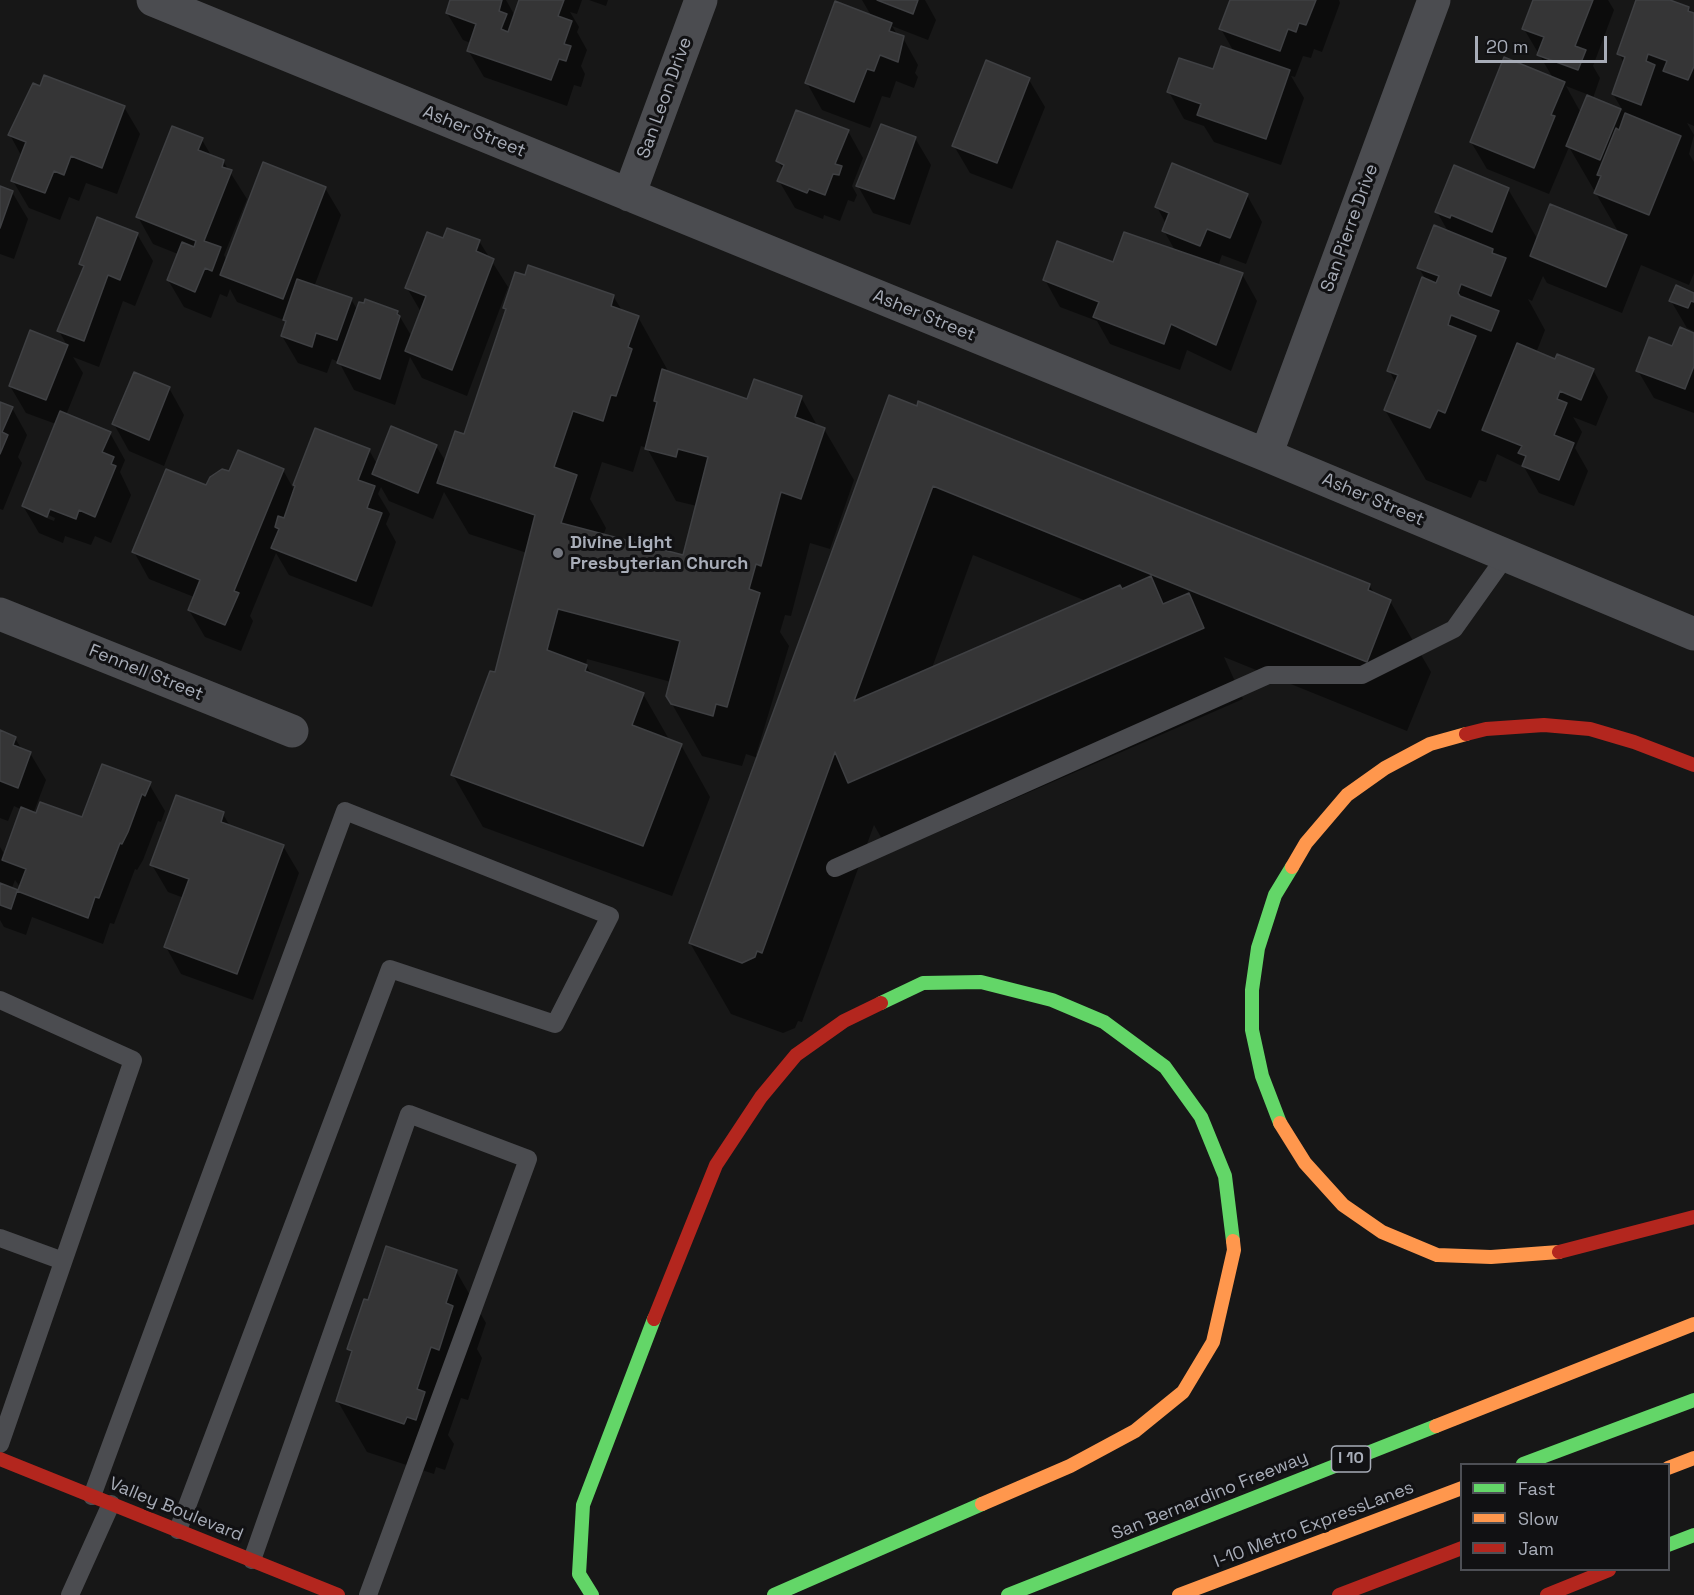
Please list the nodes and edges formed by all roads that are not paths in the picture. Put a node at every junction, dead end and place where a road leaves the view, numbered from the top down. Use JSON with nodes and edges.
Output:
{"nodes":[{"id":1,"x":153,"y":0,"type":"edge"},
{"id":2,"x":701,"y":0,"type":"edge"},
{"id":3,"x":1434,"y":0,"type":"edge"},
{"id":4,"x":629,"y":195,"type":"junction"},
{"id":5,"x":1266,"y":455,"type":"junction"},
{"id":6,"x":1506,"y":556,"type":"junction"},
{"id":7,"x":0,"y":614,"type":"edge"},
{"id":8,"x":1694,"y":634,"type":"edge"},
{"id":9,"x":292,"y":731,"type":"dead end"},
{"id":10,"x":1694,"y":765,"type":"edge"},
{"id":11,"x":835,"y":868,"type":"dead end"},
{"id":12,"x":0,"y":1000,"type":"edge"},
{"id":13,"x":1694,"y":1217,"type":"edge"},
{"id":14,"x":0,"y":1238,"type":"edge"},
{"id":15,"x":63,"y":1261,"type":"junction"},
{"id":16,"x":1694,"y":1324,"type":"edge"},
{"id":17,"x":1694,"y":1400,"type":"edge"},
{"id":18,"x":0,"y":1444,"type":"edge"},
{"id":19,"x":1694,"y":1458,"type":"edge"},
{"id":20,"x":0,"y":1459,"type":"edge"},
{"id":21,"x":1526,"y":1463,"type":"edge"},
{"id":22,"x":1670,"y":1467,"type":"edge"},
{"id":23,"x":1460,"y":1488,"type":"edge"},
{"id":24,"x":92,"y":1496,"type":"junction"},
{"id":25,"x":111,"y":1504,"type":"junction"},
{"id":26,"x":178,"y":1530,"type":"junction"},
{"id":27,"x":1694,"y":1534,"type":"edge"},
{"id":28,"x":1670,"y":1544,"type":"edge"},
{"id":29,"x":1460,"y":1548,"type":"edge"},
{"id":30,"x":252,"y":1560,"type":"junction"},
{"id":31,"x":1604,"y":1571,"type":"edge"},
{"id":32,"x":70,"y":1595,"type":"edge"},
{"id":33,"x":338,"y":1595,"type":"edge"},
{"id":34,"x":368,"y":1595,"type":"edge"},
{"id":35,"x":592,"y":1595,"type":"edge"},
{"id":36,"x":774,"y":1595,"type":"edge"},
{"id":37,"x":1008,"y":1595,"type":"edge"},
{"id":38,"x":1179,"y":1595,"type":"edge"},
{"id":39,"x":1339,"y":1595,"type":"edge"},
{"id":40,"x":1547,"y":1595,"type":"edge"}],
"edges":[{"from":1,"to":4,"type":"street","name":"Asher Street"},
{"from":2,"to":4,"type":"street","name":"San Leon Drive"},
{"from":3,"to":5,"type":"street","name":"San Pierre Drive"},
{"from":4,"to":5,"type":"street","name":"Asher Street"},
{"from":5,"to":6,"type":"street","name":"Asher Street"},
{"from":6,"to":8,"type":"street","name":"Asher Street"},
{"from":6,"to":11,"type":"lane"},
{"from":7,"to":9,"type":"street","name":"Fennell Street"},
{"from":10,"to":13,"type":"main road"},
{"from":12,"to":15,"type":"lane"},
{"from":14,"to":15,"type":"lane"},
{"from":15,"to":18,"type":"lane"},
{"from":16,"to":37,"type":"main road","name":"San Bernardino Freeway","number":"I 10"},
{"from":17,"to":21,"type":"main road"},
{"from":19,"to":22,"type":"main road"},
{"from":20,"to":24,"type":"main road","name":"Valley Boulevard"},
{"from":23,"to":38,"type":"main road","name":"I-10 Metro ExpressLanes"},
{"from":24,"to":25,"type":"main road","name":"Valley Boulevard"},
{"from":24,"to":26,"type":"lane"},
{"from":25,"to":26,"type":"main road","name":"Valley Boulevard"},
{"from":25,"to":32,"type":"lane"},
{"from":26,"to":30,"type":"main road","name":"Valley Boulevard"},
{"from":27,"to":28,"type":"main road"},
{"from":29,"to":39,"type":"main road"},
{"from":30,"to":33,"type":"main road","name":"Valley Boulevard"},
{"from":30,"to":34,"type":"lane"},
{"from":31,"to":40,"type":"main road"},
{"from":35,"to":36,"type":"main road"}]}
